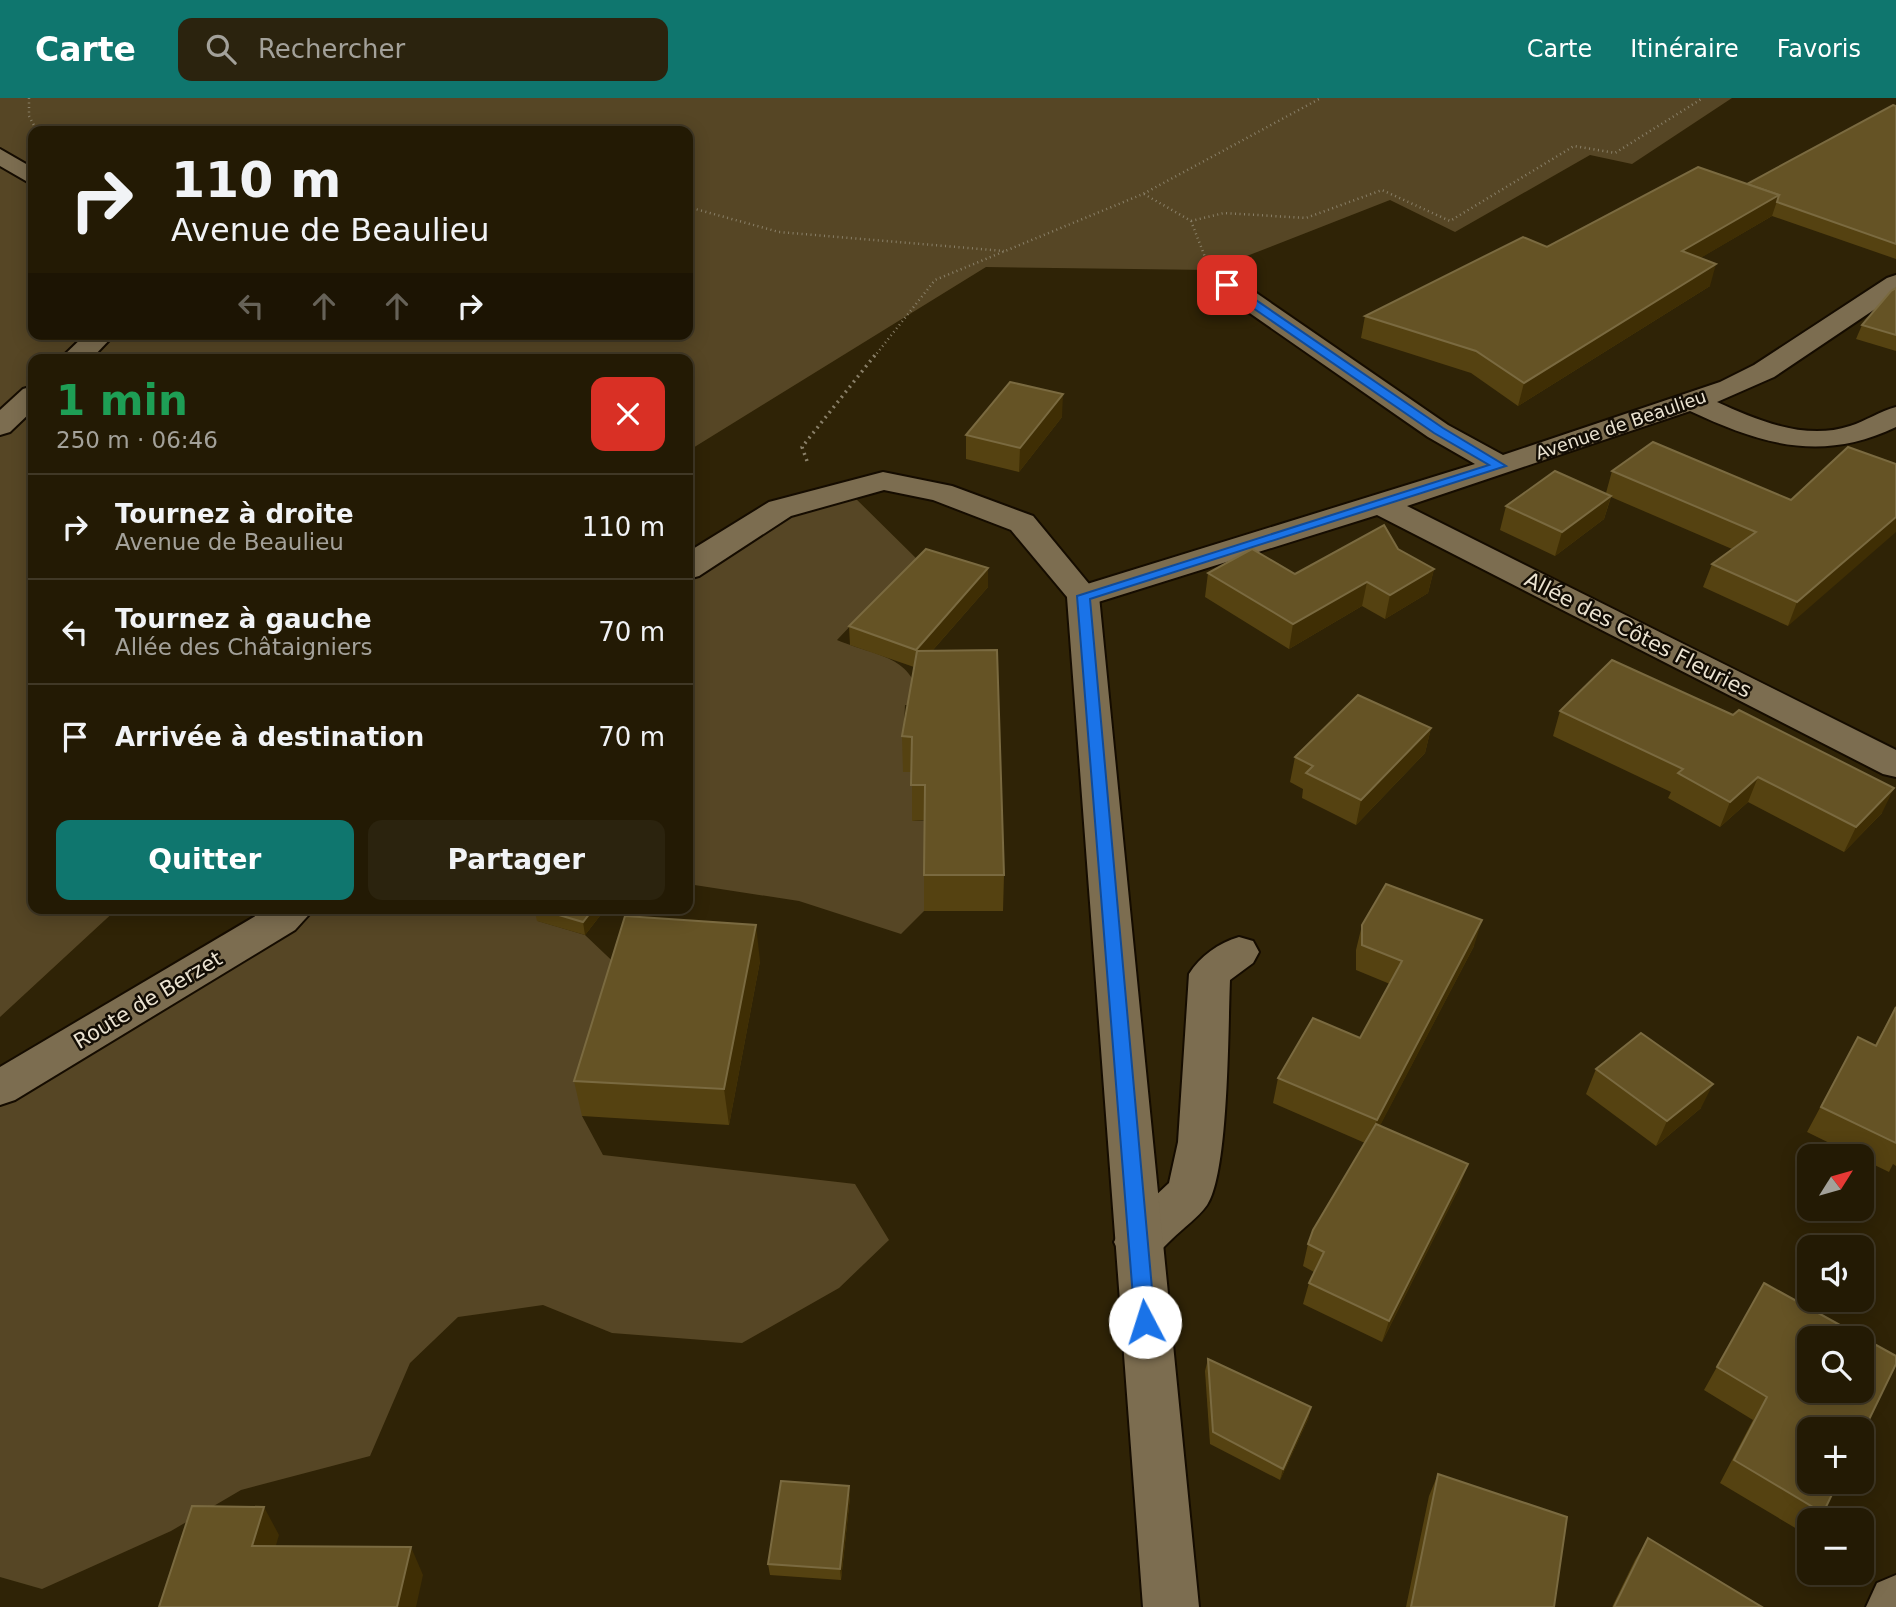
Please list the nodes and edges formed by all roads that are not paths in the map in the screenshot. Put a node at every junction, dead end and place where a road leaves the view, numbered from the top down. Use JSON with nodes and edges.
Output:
{"nodes":[{"id":1,"x":0,"y":156,"type":"edge"},
{"id":2,"x":28,"y":175,"type":"edge"},
{"id":3,"x":1896,"y":283,"type":"edge"},
{"id":4,"x":1227,"y":285,"type":"road end"},
{"id":5,"x":95,"y":340,"type":"edge"},
{"id":6,"x":80,"y":354,"type":"edge"},
{"id":7,"x":28,"y":400,"type":"edge"},
{"id":8,"x":1691,"y":401,"type":"junction"},
{"id":9,"x":1896,"y":416,"type":"edge"},
{"id":10,"x":0,"y":426,"type":"edge"},
{"id":11,"x":1500,"y":466,"type":"junction"},
{"id":12,"x":1380,"y":505,"type":"junction"},
{"id":13,"x":693,"y":564,"type":"edge"},
{"id":14,"x":1083,"y":596,"type":"junction"},
{"id":15,"x":1896,"y":765,"type":"edge"},
{"id":16,"x":288,"y":914,"type":"edge"},
{"id":17,"x":1239,"y":952,"type":"dead end"},
{"id":18,"x":0,"y":1088,"type":"edge"},
{"id":19,"x":1138,"y":1242,"type":"junction"},
{"id":20,"x":1896,"y":1602,"type":"edge"},
{"id":21,"x":1171,"y":1607,"type":"edge"},
{"id":22,"x":1894,"y":1607,"type":"edge"}],
"edges":[{"from":1,"to":2,"type":"street"},
{"from":3,"to":8,"type":"street","name":"Avenue de Beaulieu"},
{"from":4,"to":11,"type":"street"},
{"from":5,"to":6,"type":"street"},
{"from":7,"to":10,"type":"street"},
{"from":8,"to":9,"type":"street"},
{"from":8,"to":11,"type":"street","name":"Avenue de Beaulieu"},
{"from":11,"to":12,"type":"street","name":"Avenue de Beaulieu"},
{"from":12,"to":14,"type":"street","name":"Avenue de Beaulieu"},
{"from":12,"to":15,"type":"street","name":"Allée des Côtes Fleuries"},
{"from":13,"to":14,"type":"street"},
{"from":14,"to":19,"type":"street"},
{"from":16,"to":18,"type":"street","name":"Route de Berzet"},
{"from":17,"to":19,"type":"street"},
{"from":19,"to":21,"type":"street"},
{"from":20,"to":22,"type":"street"}]}
